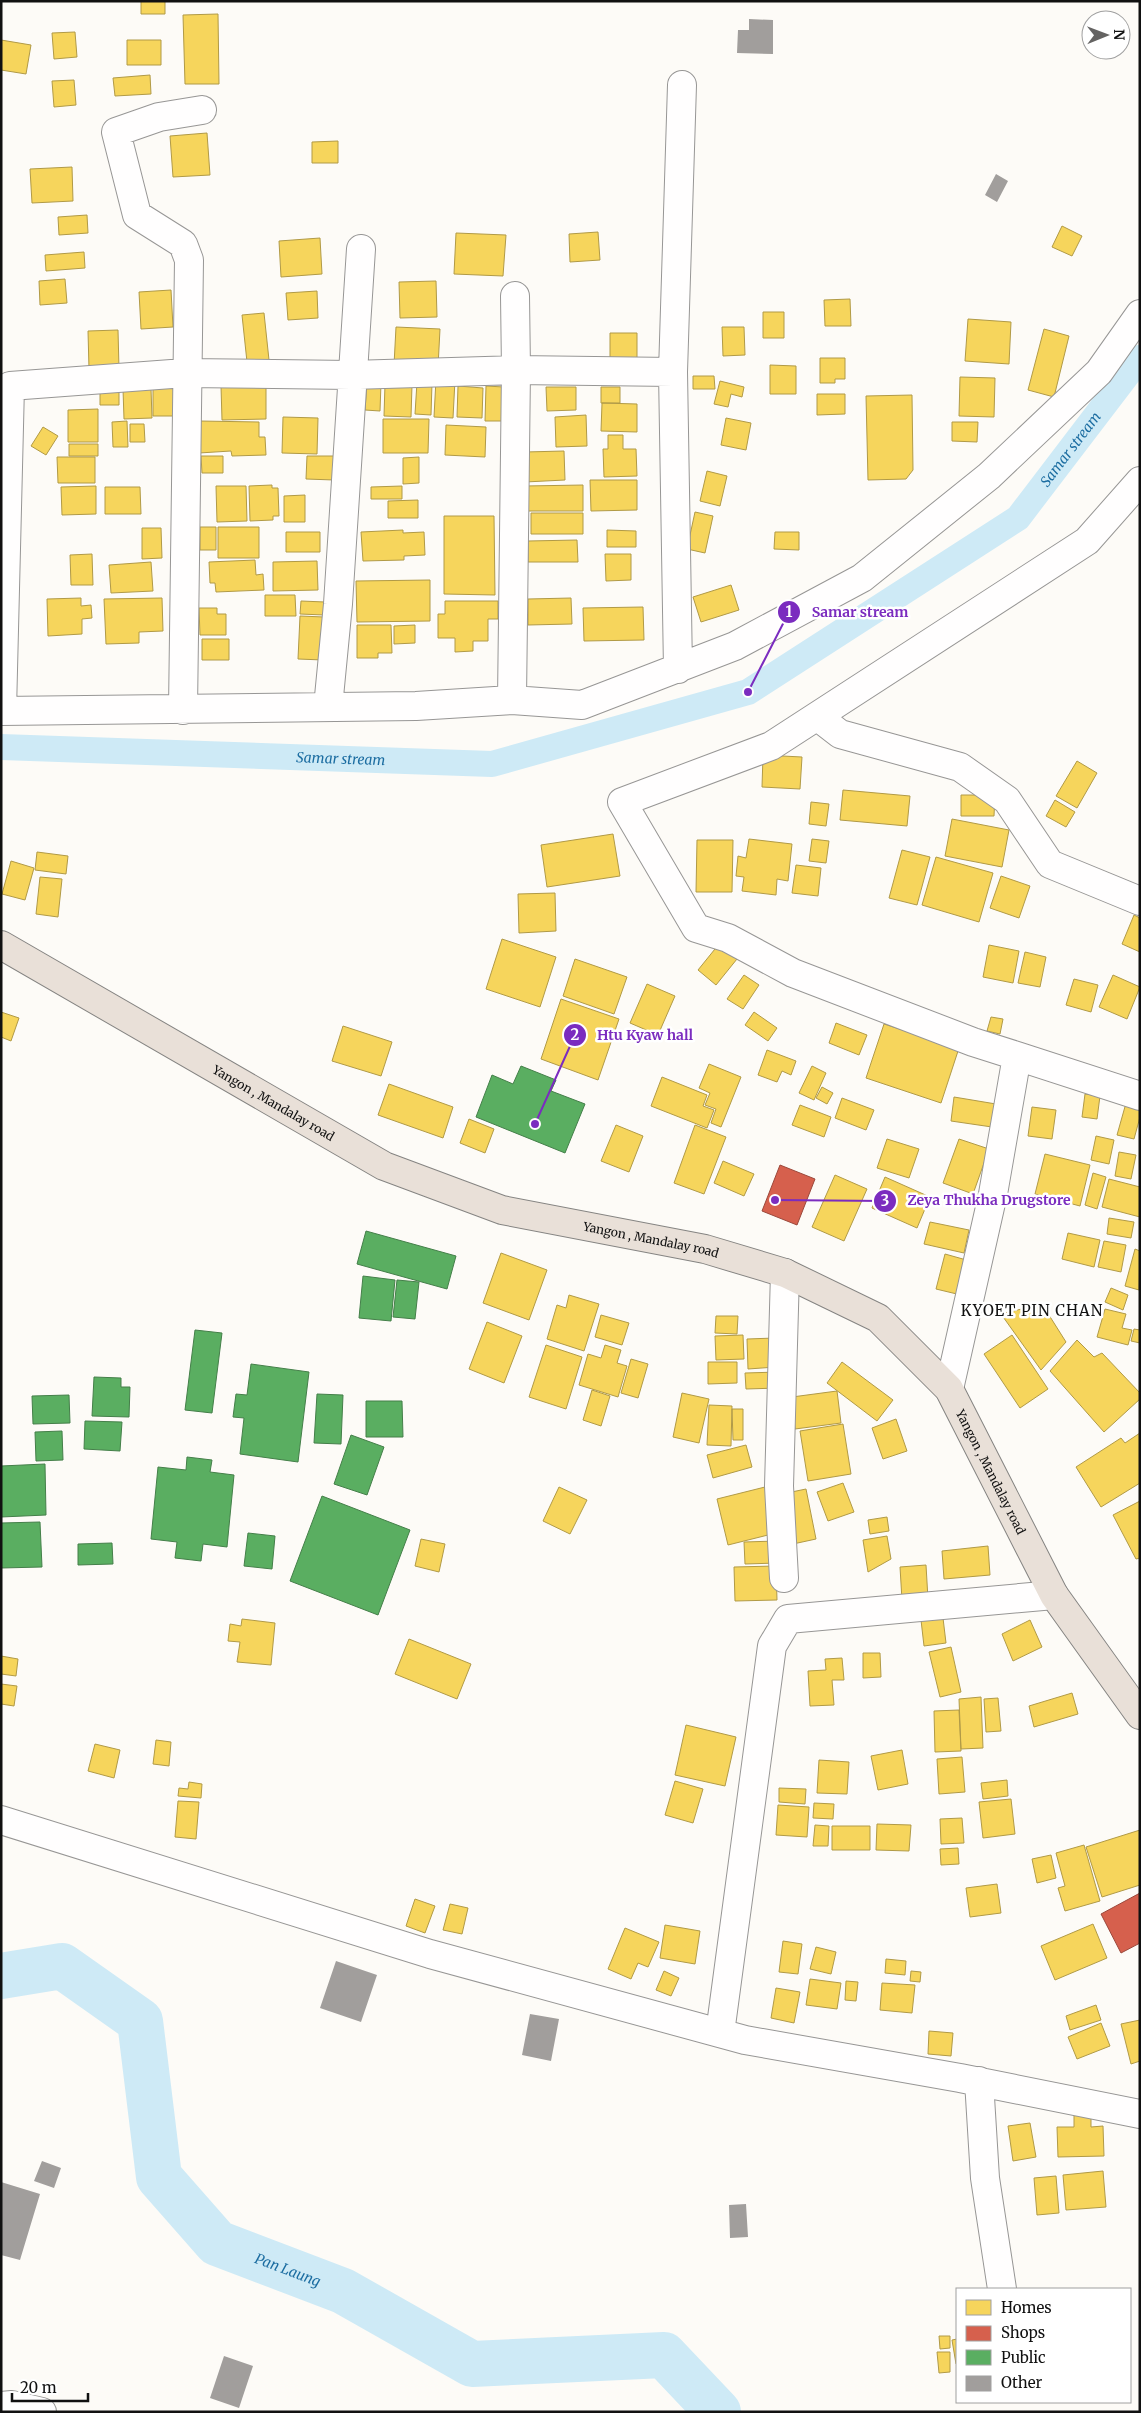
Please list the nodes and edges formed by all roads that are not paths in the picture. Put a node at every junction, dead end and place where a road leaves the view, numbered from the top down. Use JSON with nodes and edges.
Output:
{"nodes":[{"id":1,"x":682,"y":85,"type":"dead end"},
{"id":2,"x":202,"y":110,"type":"dead end"},
{"id":3,"x":361,"y":249,"type":"dead end"},
{"id":4,"x":515,"y":296,"type":"dead end"},
{"id":5,"x":1140,"y":314,"type":"edge"},
{"id":6,"x":516,"y":370,"type":"junction"},
{"id":7,"x":674,"y":372,"type":"junction"},
{"id":8,"x":186,"y":373,"type":"junction"},
{"id":9,"x":351,"y":375,"type":"junction"},
{"id":10,"x":1140,"y":481,"type":"edge"},
{"id":11,"x":678,"y":669,"type":"junction"},
{"id":12,"x":512,"y":700,"type":"junction"},
{"id":13,"x":328,"y":707,"type":"junction"},
{"id":14,"x":183,"y":710,"type":"junction"},
{"id":15,"x":2,"y":711,"type":"edge"},
{"id":16,"x":818,"y":717,"type":"junction"},
{"id":17,"x":1140,"y":901,"type":"edge"},
{"id":18,"x":1,"y":945,"type":"edge"},
{"id":19,"x":1017,"y":1056,"type":"junction"},
{"id":20,"x":1140,"y":1096,"type":"edge"},
{"id":21,"x":785,"y":1272,"type":"junction"},
{"id":22,"x":949,"y":1389,"type":"junction"},
{"id":23,"x":784,"y":1578,"type":"dead end"},
{"id":24,"x":1054,"y":1595,"type":"junction"},
{"id":25,"x":1140,"y":1715,"type":"edge"},
{"id":26,"x":1,"y":1820,"type":"edge"},
{"id":27,"x":720,"y":2033,"type":"junction"},
{"id":28,"x":979,"y":2081,"type":"junction"},
{"id":29,"x":1140,"y":2114,"type":"edge"},
{"id":30,"x":1002,"y":2288,"type":"edge"},
{"id":31,"x":1,"y":2406,"type":"edge"},
{"id":32,"x":42,"y":2412,"type":"edge"}],
"edges":[{"from":1,"to":7,"type":"street"},
{"from":2,"to":8,"type":"street"},
{"from":3,"to":9,"type":"street"},
{"from":4,"to":6,"type":"street"},
{"from":5,"to":11,"type":"street"},
{"from":6,"to":7,"type":"street"},
{"from":6,"to":9,"type":"street"},
{"from":6,"to":12,"type":"street"},
{"from":7,"to":11,"type":"street"},
{"from":8,"to":9,"type":"street"},
{"from":8,"to":14,"type":"street"},
{"from":8,"to":15,"type":"street"},
{"from":9,"to":13,"type":"street"},
{"from":10,"to":16,"type":"street"},
{"from":11,"to":12,"type":"street"},
{"from":12,"to":13,"type":"street"},
{"from":13,"to":14,"type":"street"},
{"from":14,"to":15,"type":"street"},
{"from":16,"to":17,"type":"street"},
{"from":16,"to":19,"type":"street"},
{"from":18,"to":21,"type":"highway","name":"Yangon , Mandalay road"},
{"from":19,"to":20,"type":"street"},
{"from":19,"to":22,"type":"street"},
{"from":21,"to":22,"type":"highway","name":"Yangon , Mandalay road"},
{"from":21,"to":23,"type":"street"},
{"from":22,"to":24,"type":"highway","name":"Yangon , Mandalay road"},
{"from":24,"to":25,"type":"highway","name":"Yangon , Mandalay road"},
{"from":24,"to":27,"type":"street"},
{"from":26,"to":27,"type":"street"},
{"from":27,"to":28,"type":"street"},
{"from":28,"to":29,"type":"street"},
{"from":28,"to":30,"type":"street"},
{"from":31,"to":32,"type":"street"}]}
